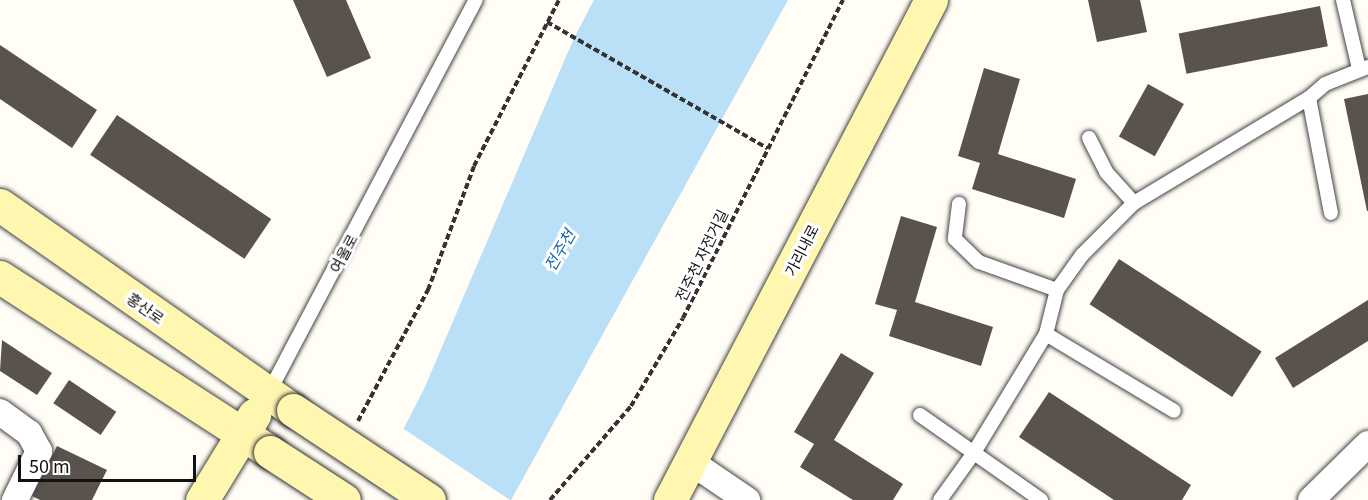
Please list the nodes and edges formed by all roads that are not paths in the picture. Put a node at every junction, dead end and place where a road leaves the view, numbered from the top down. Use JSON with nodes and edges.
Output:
{"nodes":[{"id":1,"x":931,"y":0,"type":"edge"},
{"id":2,"x":1343,"y":0,"type":"edge"},
{"id":3,"x":477,"y":1,"type":"edge"},
{"id":4,"x":1364,"y":68,"type":"edge"},
{"id":5,"x":1309,"y":98,"type":"junction"},
{"id":6,"x":1089,"y":138,"type":"dead end"},
{"id":7,"x":1134,"y":203,"type":"junction"},
{"id":8,"x":959,"y":204,"type":"dead end"},
{"id":9,"x":0,"y":205,"type":"edge"},
{"id":10,"x":1331,"y":213,"type":"dead end"},
{"id":11,"x":0,"y":277,"type":"edge"},
{"id":12,"x":1057,"y":290,"type":"junction"},
{"id":13,"x":1046,"y":334,"type":"junction"},
{"id":14,"x":281,"y":402,"type":"junction"},
{"id":15,"x":1174,"y":411,"type":"dead end"},
{"id":16,"x":0,"y":412,"type":"edge"},
{"id":17,"x":920,"y":415,"type":"dead end"},
{"id":18,"x":242,"y":432,"type":"junction"},
{"id":19,"x":1368,"y":444,"type":"edge"},
{"id":20,"x":973,"y":454,"type":"junction"},
{"id":21,"x":691,"y":462,"type":"junction"},
{"id":22,"x":15,"y":500,"type":"edge"},
{"id":23,"x":202,"y":500,"type":"edge"},
{"id":24,"x":344,"y":500,"type":"edge"},
{"id":25,"x":429,"y":500,"type":"edge"},
{"id":26,"x":670,"y":500,"type":"edge"},
{"id":27,"x":747,"y":500,"type":"edge"},
{"id":28,"x":940,"y":500,"type":"edge"},
{"id":29,"x":1041,"y":500,"type":"edge"},
{"id":30,"x":1311,"y":500,"type":"edge"}],
"edges":[{"from":1,"to":21,"type":"street","name":"가리내로"},
{"from":2,"to":4,"type":"lane"},
{"from":3,"to":14,"type":"lane","name":"여울로"},
{"from":4,"to":5,"type":"lane"},
{"from":5,"to":7,"type":"lane"},
{"from":5,"to":10,"type":"lane"},
{"from":6,"to":7,"type":"lane"},
{"from":7,"to":12,"type":"lane"},
{"from":8,"to":12,"type":"lane"},
{"from":9,"to":14,"type":"street","name":"홍산로"},
{"from":11,"to":18,"type":"street"},
{"from":12,"to":13,"type":"lane"},
{"from":13,"to":15,"type":"lane"},
{"from":13,"to":20,"type":"lane"},
{"from":14,"to":18,"type":"street","name":"여울로"},
{"from":14,"to":25,"type":"street","name":"홍산로","bridge":true},
{"from":16,"to":22,"type":"street"},
{"from":17,"to":20,"type":"lane"},
{"from":18,"to":23,"type":"street","name":"여울로"},
{"from":18,"to":24,"type":"street","bridge":true},
{"from":19,"to":30,"type":"street"},
{"from":20,"to":28,"type":"lane"},
{"from":20,"to":29,"type":"lane"},
{"from":21,"to":26,"type":"street","name":"가리내로"},
{"from":21,"to":27,"type":"street"}]}
